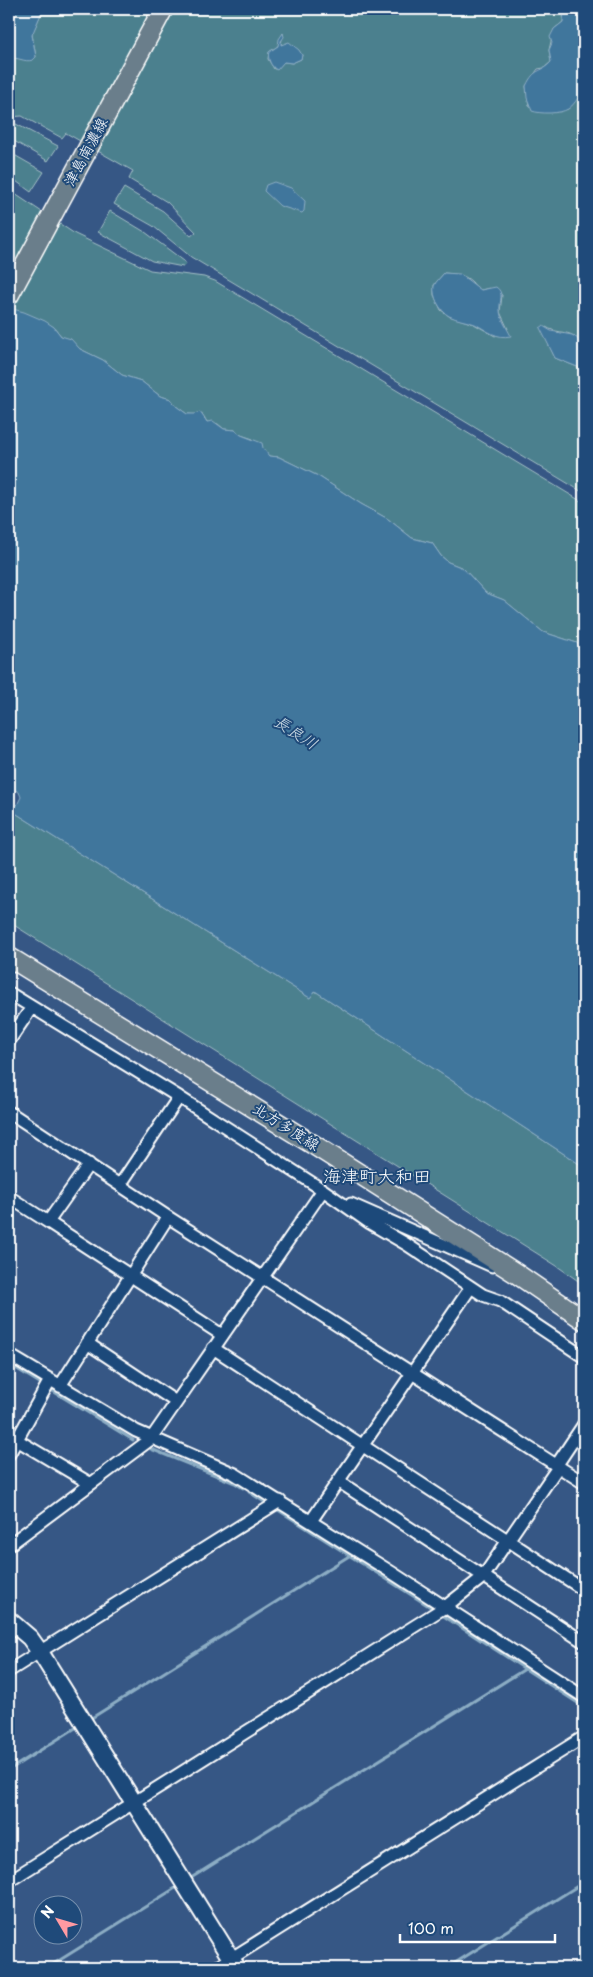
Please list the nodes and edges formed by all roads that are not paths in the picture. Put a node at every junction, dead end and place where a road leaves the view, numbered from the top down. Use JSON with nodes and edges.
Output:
{"nodes":[{"id":1,"x":163,"y":9,"type":"edge"},
{"id":2,"x":9,"y":295,"type":"edge"},
{"id":3,"x":9,"y":957,"type":"edge"},
{"id":4,"x":9,"y":993,"type":"edge"},
{"id":5,"x":32,"y":1007,"type":"junction"},
{"id":6,"x":9,"y":1041,"type":"edge"},
{"id":7,"x":179,"y":1097,"type":"junction"},
{"id":8,"x":9,"y":1112,"type":"edge"},
{"id":9,"x":89,"y":1164,"type":"junction"},
{"id":10,"x":120,"y":1185,"type":"junction"},
{"id":11,"x":323,"y":1190,"type":"junction"},
{"id":12,"x":9,"y":1197,"type":"edge"},
{"id":13,"x":168,"y":1217,"type":"junction"},
{"id":14,"x":48,"y":1222,"type":"junction"},
{"id":15,"x":517,"y":1274,"type":"junction"},
{"id":16,"x":130,"y":1275,"type":"junction"},
{"id":17,"x":263,"y":1277,"type":"junction"},
{"id":18,"x":471,"y":1287,"type":"junction"},
{"id":19,"x":584,"y":1320,"type":"edge"},
{"id":20,"x":222,"y":1335,"type":"junction"},
{"id":21,"x":87,"y":1343,"type":"junction"},
{"id":22,"x":213,"y":1348,"type":"junction"},
{"id":23,"x":9,"y":1355,"type":"edge"},
{"id":24,"x":584,"y":1357,"type":"edge"},
{"id":25,"x":412,"y":1372,"type":"junction"},
{"id":26,"x":55,"y":1383,"type":"junction"},
{"id":27,"x":176,"y":1402,"type":"junction"},
{"id":28,"x":584,"y":1424,"type":"edge"},
{"id":29,"x":151,"y":1439,"type":"junction"},
{"id":30,"x":17,"y":1440,"type":"junction"},
{"id":31,"x":362,"y":1446,"type":"junction"},
{"id":32,"x":9,"y":1454,"type":"edge"},
{"id":33,"x":557,"y":1466,"type":"junction"},
{"id":34,"x":338,"y":1481,"type":"junction"},
{"id":35,"x":584,"y":1483,"type":"edge"},
{"id":36,"x":91,"y":1484,"type":"junction"},
{"id":37,"x":280,"y":1501,"type":"junction"},
{"id":38,"x":311,"y":1521,"type":"junction"},
{"id":39,"x":508,"y":1541,"type":"junction"},
{"id":40,"x":9,"y":1545,"type":"edge"},
{"id":41,"x":483,"y":1577,"type":"junction"},
{"id":42,"x":584,"y":1590,"type":"edge"},
{"id":43,"x":445,"y":1607,"type":"junction"},
{"id":44,"x":9,"y":1620,"type":"edge"},
{"id":45,"x":584,"y":1642,"type":"edge"},
{"id":46,"x":40,"y":1652,"type":"junction"},
{"id":47,"x":9,"y":1671,"type":"edge"},
{"id":48,"x":584,"y":1697,"type":"edge"},
{"id":49,"x":584,"y":1737,"type":"edge"},
{"id":50,"x":134,"y":1802,"type":"junction"},
{"id":51,"x":9,"y":1881,"type":"edge"},
{"id":52,"x":234,"y":1963,"type":"edge"},
{"id":53,"x":216,"y":1968,"type":"edge"}],
"edges":[{"from":1,"to":2,"type":"main road","name":"津島南濃線"},
{"from":3,"to":15,"type":"main road","name":"北方多度線"},
{"from":4,"to":5,"type":"street"},
{"from":5,"to":6,"type":"street"},
{"from":5,"to":7,"type":"street"},
{"from":7,"to":10,"type":"street"},
{"from":7,"to":11,"type":"street"},
{"from":8,"to":9,"type":"street"},
{"from":9,"to":10,"type":"street"},
{"from":9,"to":14,"type":"street"},
{"from":10,"to":13,"type":"street"},
{"from":11,"to":15,"type":"street"},
{"from":11,"to":17,"type":"street"},
{"from":11,"to":18,"type":"street"},
{"from":12,"to":14,"type":"street"},
{"from":13,"to":16,"type":"street"},
{"from":13,"to":17,"type":"street"},
{"from":14,"to":16,"type":"street"},
{"from":15,"to":19,"type":"main road","name":"北方多度線"},
{"from":16,"to":20,"type":"street"},
{"from":16,"to":21,"type":"street"},
{"from":17,"to":20,"type":"street"},
{"from":17,"to":25,"type":"street"},
{"from":18,"to":24,"type":"street"},
{"from":18,"to":25,"type":"street"},
{"from":20,"to":22,"type":"street"},
{"from":21,"to":26,"type":"street"},
{"from":21,"to":27,"type":"street"},
{"from":22,"to":27,"type":"street"},
{"from":22,"to":31,"type":"street"},
{"from":23,"to":26,"type":"street"},
{"from":25,"to":31,"type":"street"},
{"from":25,"to":33,"type":"street"},
{"from":26,"to":29,"type":"street"},
{"from":26,"to":30,"type":"street"},
{"from":27,"to":29,"type":"street"},
{"from":28,"to":33,"type":"street"},
{"from":29,"to":36,"type":"street"},
{"from":29,"to":37,"type":"street"},
{"from":30,"to":32,"type":"street"},
{"from":30,"to":36,"type":"street"},
{"from":31,"to":34,"type":"street"},
{"from":31,"to":39,"type":"street"},
{"from":33,"to":35,"type":"street"},
{"from":33,"to":39,"type":"street"},
{"from":34,"to":38,"type":"street"},
{"from":34,"to":41,"type":"street"},
{"from":36,"to":40,"type":"street"},
{"from":37,"to":38,"type":"street"},
{"from":37,"to":46,"type":"street"},
{"from":38,"to":43,"type":"street"},
{"from":39,"to":41,"type":"street"},
{"from":39,"to":42,"type":"street"},
{"from":41,"to":43,"type":"street"},
{"from":41,"to":45,"type":"street"},
{"from":43,"to":48,"type":"street"},
{"from":43,"to":50,"type":"street"},
{"from":44,"to":46,"type":"street"},
{"from":46,"to":47,"type":"street"},
{"from":46,"to":50,"type":"street"},
{"from":49,"to":52,"type":"street"},
{"from":50,"to":51,"type":"street"},
{"from":50,"to":52,"type":"street"},
{"from":52,"to":53,"type":"street"}]}
